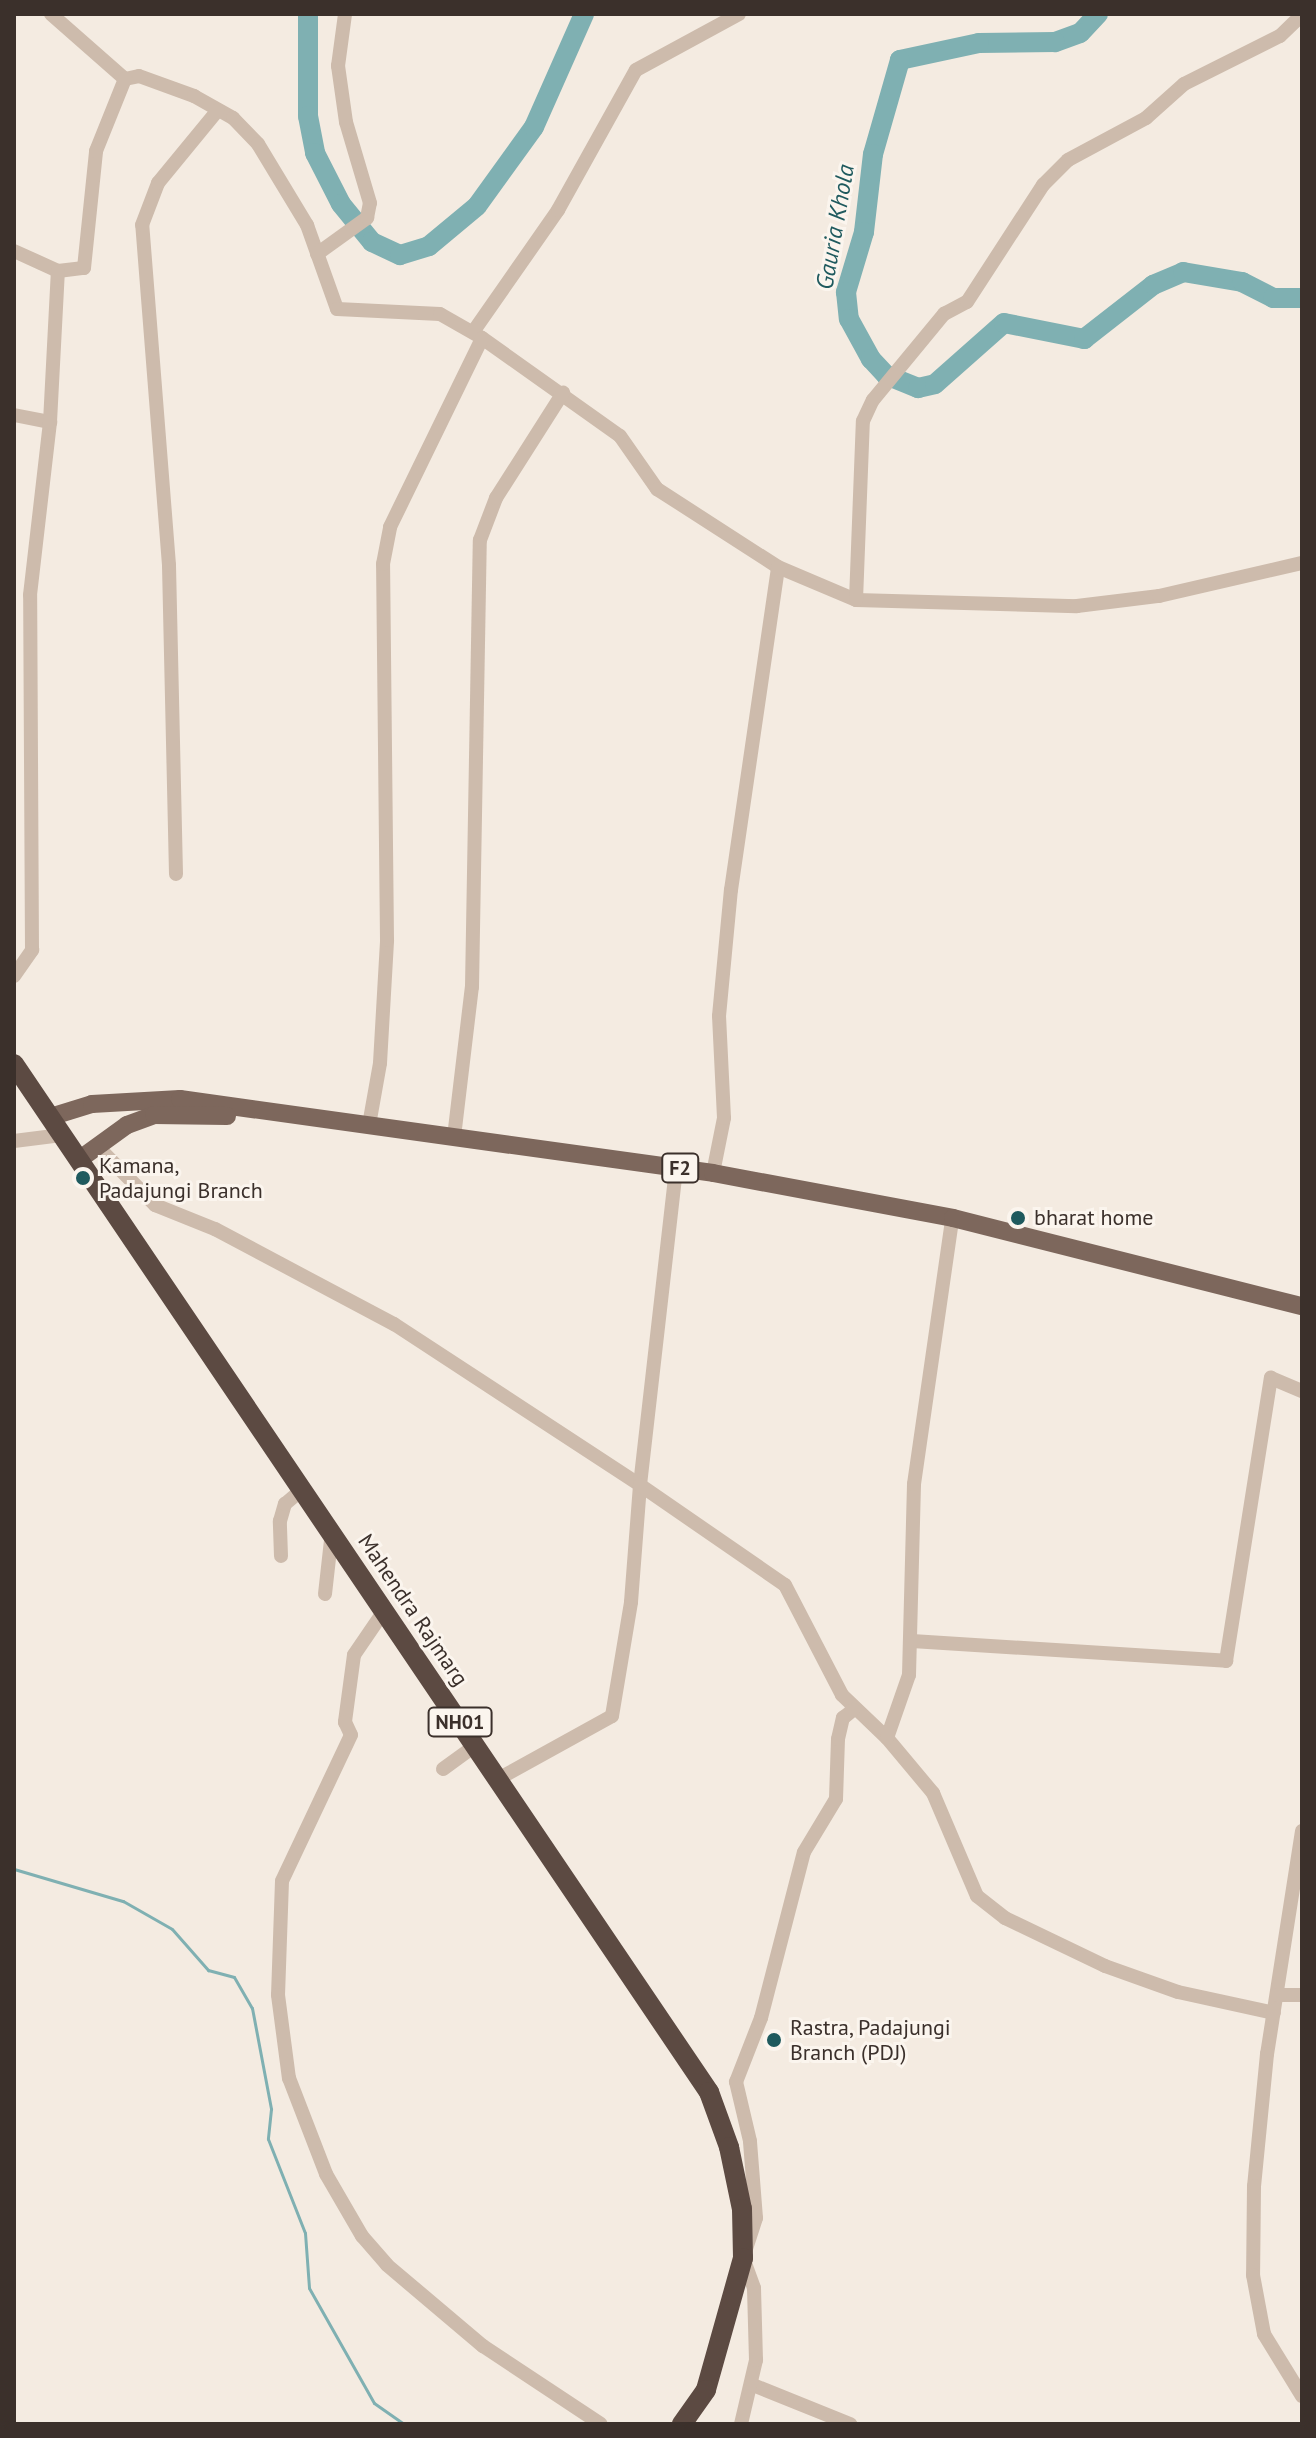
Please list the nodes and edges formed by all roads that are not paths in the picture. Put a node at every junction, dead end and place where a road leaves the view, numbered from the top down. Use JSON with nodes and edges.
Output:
{"nodes":[{"id":1,"x":51,"y":14,"type":"edge"},
{"id":2,"x":345,"y":14,"type":"edge"},
{"id":3,"x":739,"y":14,"type":"edge"},
{"id":4,"x":1302,"y":15,"type":"edge"},
{"id":5,"x":125,"y":79,"type":"junction"},
{"id":6,"x":218,"y":110,"type":"junction"},
{"id":7,"x":14,"y":251,"type":"edge"},
{"id":8,"x":317,"y":254,"type":"junction"},
{"id":9,"x":58,"y":271,"type":"junction"},
{"id":10,"x":477,"y":335,"type":"junction"},
{"id":11,"x":563,"y":393,"type":"junction"},
{"id":12,"x":14,"y":415,"type":"edge"},
{"id":13,"x":50,"y":422,"type":"junction"},
{"id":14,"x":1302,"y":563,"type":"edge"},
{"id":15,"x":778,"y":567,"type":"junction"},
{"id":16,"x":856,"y":600,"type":"junction"},
{"id":17,"x":176,"y":874,"type":"dead end"},
{"id":18,"x":14,"y":976,"type":"edge"},
{"id":19,"x":14,"y":1064,"type":"edge"},
{"id":20,"x":50,"y":1117,"type":"junction"},
{"id":21,"x":369,"y":1125,"type":"junction"},
{"id":22,"x":62,"y":1135,"type":"junction"},
{"id":23,"x":454,"y":1137,"type":"junction"},
{"id":24,"x":14,"y":1141,"type":"edge"},
{"id":25,"x":97,"y":1146,"type":"junction"},
{"id":26,"x":80,"y":1159,"type":"junction"},
{"id":27,"x":713,"y":1173,"type":"junction"},
{"id":28,"x":675,"y":1177,"type":"junction"},
{"id":29,"x":951,"y":1226,"type":"junction"},
{"id":30,"x":1302,"y":1306,"type":"edge"},
{"id":31,"x":1302,"y":1316,"type":"edge"},
{"id":32,"x":1302,"y":1391,"type":"edge"},
{"id":33,"x":640,"y":1485,"type":"junction"},
{"id":34,"x":303,"y":1489,"type":"junction"},
{"id":35,"x":332,"y":1532,"type":"junction"},
{"id":36,"x":281,"y":1556,"type":"dead end"},
{"id":37,"x":325,"y":1594,"type":"dead end"},
{"id":38,"x":384,"y":1611,"type":"junction"},
{"id":39,"x":912,"y":1641,"type":"junction"},
{"id":40,"x":853,"y":1710,"type":"junction"},
{"id":41,"x":887,"y":1738,"type":"junction"},
{"id":42,"x":476,"y":1745,"type":"junction"},
{"id":43,"x":443,"y":1769,"type":"dead end"},
{"id":44,"x":498,"y":1779,"type":"junction"},
{"id":45,"x":1302,"y":1831,"type":"edge"},
{"id":46,"x":1277,"y":1995,"type":"junction"},
{"id":47,"x":1302,"y":1995,"type":"edge"},
{"id":48,"x":1274,"y":2013,"type":"junction"},
{"id":49,"x":743,"y":2258,"type":"junction"},
{"id":50,"x":753,"y":2385,"type":"junction"},
{"id":51,"x":1302,"y":2396,"type":"edge"},
{"id":52,"x":601,"y":2424,"type":"edge"},
{"id":53,"x":682,"y":2424,"type":"edge"},
{"id":54,"x":741,"y":2424,"type":"edge"},
{"id":55,"x":850,"y":2424,"type":"edge"}],
"edges":[{"from":1,"to":5,"type":"street"},
{"from":2,"to":8,"type":"street"},
{"from":3,"to":10,"type":"street"},
{"from":4,"to":16,"type":"street"},
{"from":5,"to":6,"type":"street"},
{"from":5,"to":9,"type":"street"},
{"from":6,"to":8,"type":"street"},
{"from":6,"to":17,"type":"street"},
{"from":7,"to":9,"type":"street"},
{"from":8,"to":10,"type":"street"},
{"from":9,"to":13,"type":"street"},
{"from":10,"to":11,"type":"street"},
{"from":10,"to":21,"type":"street"},
{"from":11,"to":15,"type":"street"},
{"from":11,"to":23,"type":"street"},
{"from":12,"to":13,"type":"street"},
{"from":13,"to":18,"type":"street"},
{"from":14,"to":16,"type":"street"},
{"from":15,"to":16,"type":"street"},
{"from":15,"to":27,"type":"street"},
{"from":19,"to":20,"type":"highway","name":"Mahendra Rajmarg","number":"NH01"},
{"from":20,"to":21,"type":"main road","number":"F2"},
{"from":20,"to":22,"type":"highway","name":"Mahendra Rajmarg","number":"NH01"},
{"from":21,"to":23,"type":"main road","number":"F2"},
{"from":22,"to":24,"type":"street"},
{"from":22,"to":26,"type":"highway","name":"Mahendra Rajmarg","number":"NH01"},
{"from":23,"to":27,"type":"main road","number":"F2"},
{"from":25,"to":26,"type":"main road","number":"F2"},
{"from":25,"to":28,"type":"main road","number":"F2"},
{"from":25,"to":33,"type":"street"},
{"from":26,"to":34,"type":"highway","name":"Mahendra Rajmarg","number":"NH01"},
{"from":27,"to":30,"type":"main road","number":"F2"},
{"from":28,"to":29,"type":"main road","number":"F2"},
{"from":28,"to":33,"type":"street"},
{"from":29,"to":31,"type":"main road","number":"F2"},
{"from":29,"to":39,"type":"street"},
{"from":32,"to":39,"type":"street"},
{"from":33,"to":40,"type":"street"},
{"from":33,"to":44,"type":"street"},
{"from":34,"to":35,"type":"highway","name":"Mahendra Rajmarg","number":"NH01"},
{"from":34,"to":36,"type":"street"},
{"from":35,"to":37,"type":"street"},
{"from":35,"to":38,"type":"highway","name":"Mahendra Rajmarg","number":"NH01"},
{"from":38,"to":42,"type":"highway","name":"Mahendra Rajmarg","number":"NH01"},
{"from":38,"to":52,"type":"street"},
{"from":39,"to":41,"type":"street"},
{"from":40,"to":41,"type":"street"},
{"from":40,"to":49,"type":"street"},
{"from":41,"to":48,"type":"street"},
{"from":42,"to":43,"type":"street"},
{"from":42,"to":44,"type":"highway","name":"Mahendra Rajmarg","number":"NH01"},
{"from":44,"to":49,"type":"highway","name":"Mahendra Rajmarg","number":"NH01"},
{"from":45,"to":46,"type":"street"},
{"from":46,"to":47,"type":"street"},
{"from":46,"to":48,"type":"street"},
{"from":48,"to":51,"type":"street"},
{"from":49,"to":50,"type":"street"},
{"from":49,"to":53,"type":"highway","name":"Mahendra Rajmarg","number":"NH01"},
{"from":50,"to":54,"type":"street"},
{"from":50,"to":55,"type":"street"}]}
